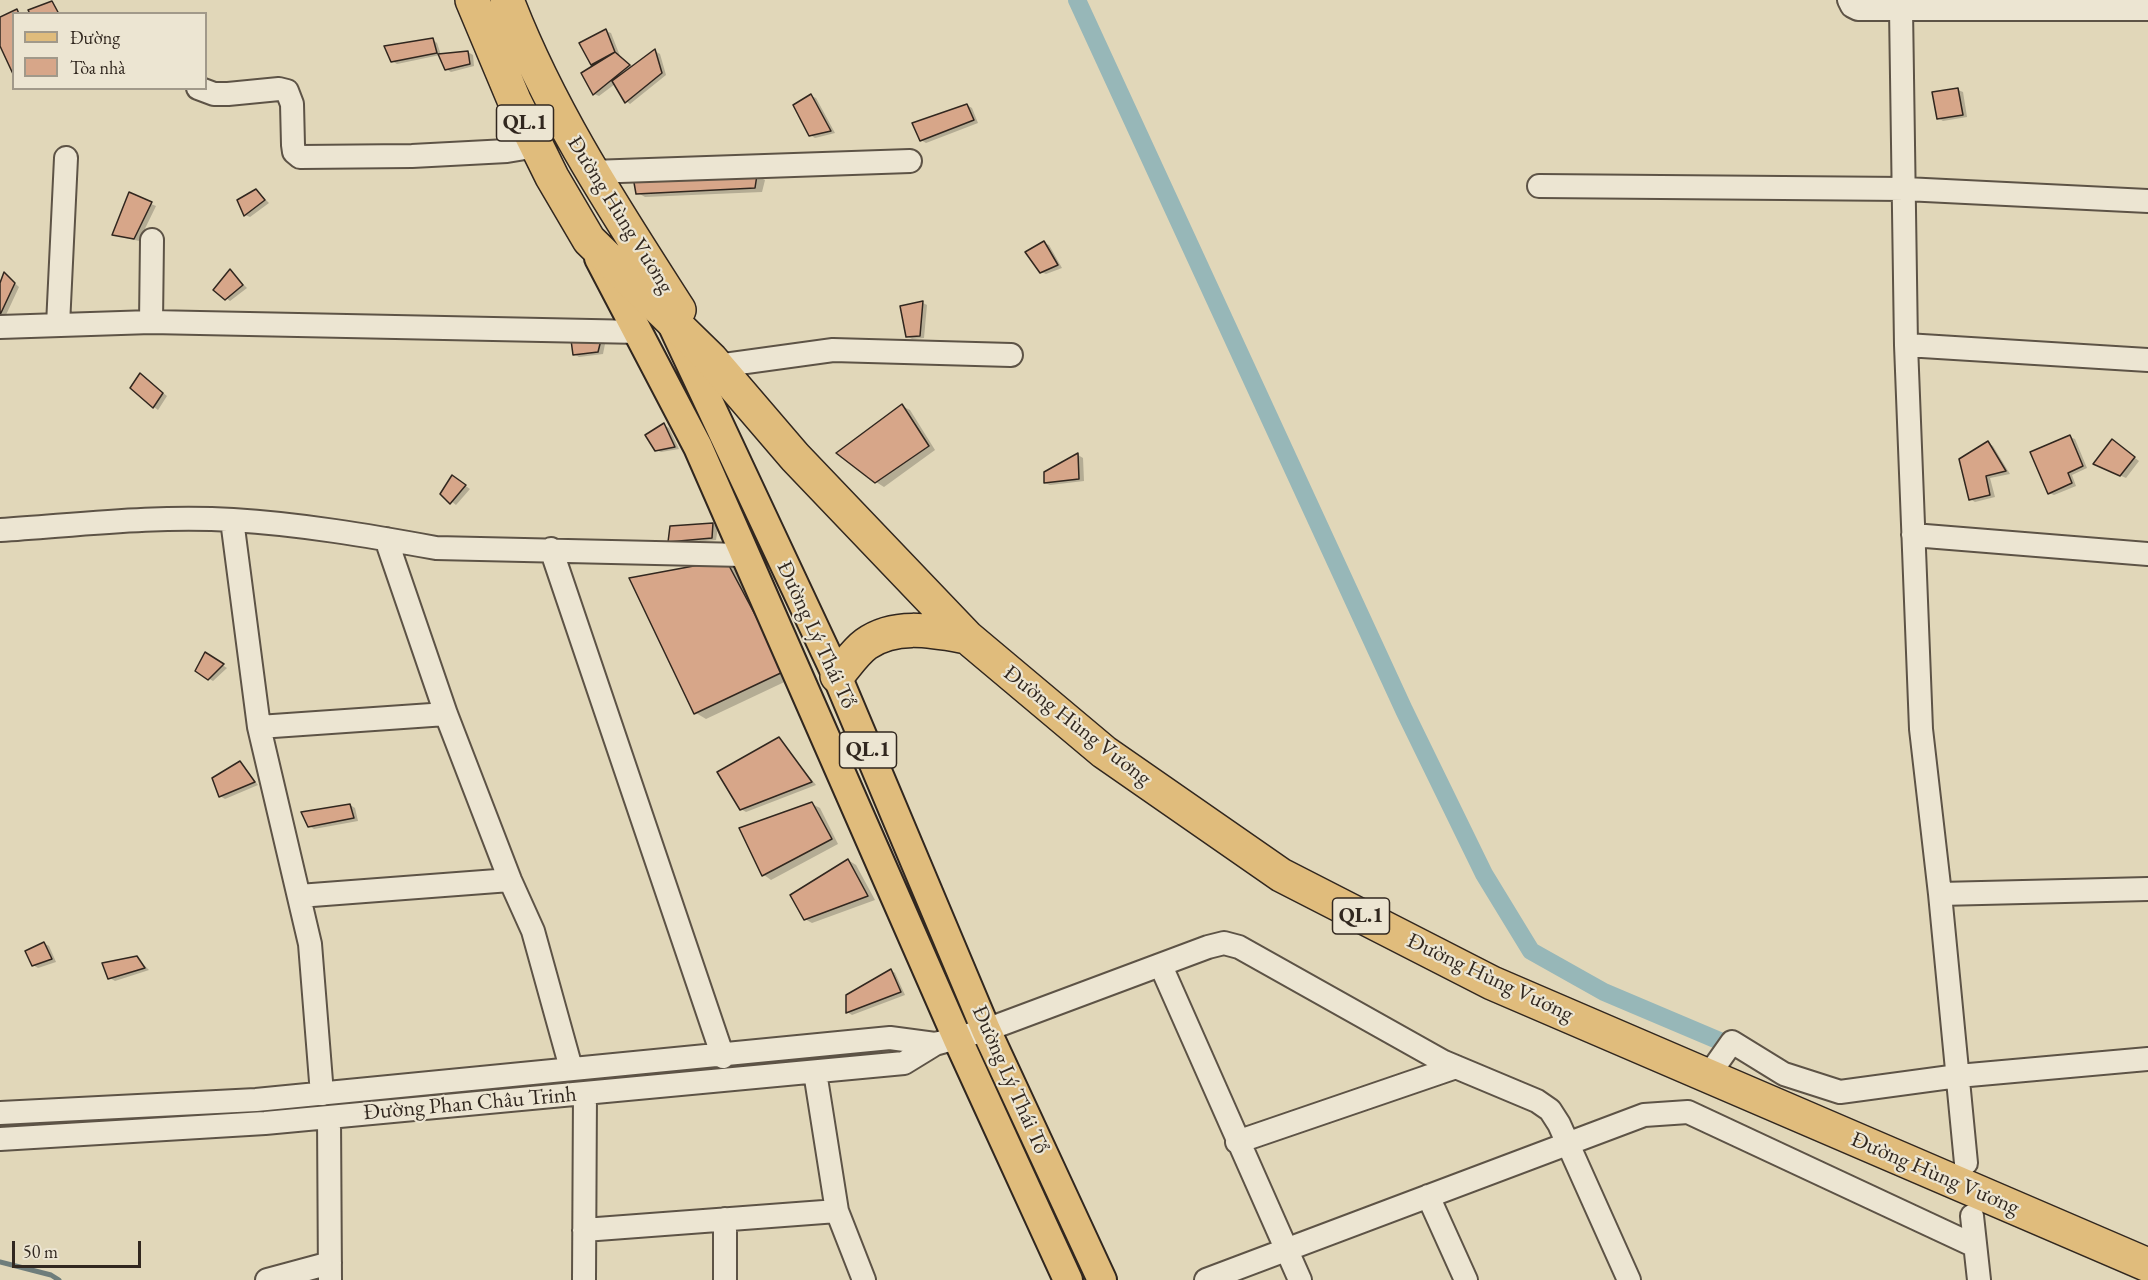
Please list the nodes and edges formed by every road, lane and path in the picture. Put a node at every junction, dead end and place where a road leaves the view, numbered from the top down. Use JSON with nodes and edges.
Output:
{"nodes":[{"id":1,"x":472,"y":0,"type":"edge"},
{"id":2,"x":507,"y":0,"type":"edge"},
{"id":3,"x":1849,"y":0,"type":"edge"},
{"id":4,"x":1901,"y":9,"type":"junction"},
{"id":5,"x":2148,"y":9,"type":"edge"},
{"id":6,"x":203,"y":90,"type":"edge"},
{"id":7,"x":537,"y":146,"type":"junction"},
{"id":8,"x":66,"y":158,"type":"dead end"},
{"id":9,"x":910,"y":161,"type":"dead end"},
{"id":10,"x":591,"y":172,"type":"junction"},
{"id":11,"x":1539,"y":186,"type":"dead end"},
{"id":12,"x":1905,"y":189,"type":"junction"},
{"id":13,"x":2148,"y":201,"type":"edge"},
{"id":14,"x":624,"y":224,"type":"junction"},
{"id":15,"x":152,"y":240,"type":"dead end"},
{"id":16,"x":590,"y":240,"type":"junction"},
{"id":17,"x":670,"y":319,"type":"junction"},
{"id":18,"x":151,"y":322,"type":"junction"},
{"id":19,"x":58,"y":325,"type":"junction"},
{"id":20,"x":0,"y":327,"type":"edge"},
{"id":21,"x":640,"y":332,"type":"junction"},
{"id":22,"x":1906,"y":345,"type":"junction"},
{"id":23,"x":1011,"y":355,"type":"dead end"},
{"id":24,"x":2148,"y":360,"type":"edge"},
{"id":25,"x":714,"y":363,"type":"junction"},
{"id":26,"x":232,"y":520,"type":"junction"},
{"id":27,"x":0,"y":530,"type":"edge"},
{"id":28,"x":1913,"y":535,"type":"junction"},
{"id":29,"x":386,"y":538,"type":"junction"},
{"id":30,"x":551,"y":549,"type":"junction"},
{"id":31,"x":2148,"y":554,"type":"edge"},
{"id":32,"x":743,"y":555,"type":"junction"},
{"id":33,"x":967,"y":637,"type":"junction"},
{"id":34,"x":819,"y":639,"type":"junction"},
{"id":35,"x":788,"y":652,"type":"junction"},
{"id":36,"x":837,"y":676,"type":"junction"},
{"id":37,"x":446,"y":714,"type":"junction"},
{"id":38,"x":259,"y":727,"type":"junction"},
{"id":39,"x":510,"y":880,"type":"junction"},
{"id":40,"x":2148,"y":889,"type":"edge"},
{"id":41,"x":1940,"y":894,"type":"junction"},
{"id":42,"x":299,"y":896,"type":"junction"},
{"id":43,"x":1161,"y":966,"type":"junction"},
{"id":44,"x":986,"y":1030,"type":"junction"},
{"id":45,"x":946,"y":1042,"type":"junction"},
{"id":46,"x":723,"y":1057,"type":"junction"},
{"id":47,"x":2148,"y":1059,"type":"edge"},
{"id":48,"x":1715,"y":1064,"type":"junction"},
{"id":49,"x":1456,"y":1067,"type":"junction"},
{"id":50,"x":571,"y":1068,"type":"junction"},
{"id":51,"x":815,"y":1072,"type":"junction"},
{"id":52,"x":1958,"y":1076,"type":"junction"},
{"id":53,"x":454,"y":1080,"type":"junction"},
{"id":54,"x":585,"y":1093,"type":"junction"},
{"id":55,"x":322,"y":1094,"type":"junction"},
{"id":56,"x":457,"y":1105,"type":"junction"},
{"id":57,"x":151,"y":1106,"type":"junction"},
{"id":58,"x":0,"y":1113,"type":"edge"},
{"id":59,"x":329,"y":1117,"type":"junction"},
{"id":60,"x":153,"y":1130,"type":"junction"},
{"id":61,"x":0,"y":1138,"type":"edge"},
{"id":62,"x":1237,"y":1142,"type":"junction"},
{"id":63,"x":1568,"y":1143,"type":"junction"},
{"id":64,"x":1966,"y":1163,"type":"dead end"},
{"id":65,"x":1428,"y":1196,"type":"junction"},
{"id":66,"x":837,"y":1211,"type":"junction"},
{"id":67,"x":1972,"y":1216,"type":"dead end"},
{"id":68,"x":724,"y":1219,"type":"junction"},
{"id":69,"x":584,"y":1230,"type":"junction"},
{"id":70,"x":1975,"y":1246,"type":"junction"},
{"id":71,"x":1286,"y":1250,"type":"junction"},
{"id":72,"x":2148,"y":1265,"type":"edge"},
{"id":73,"x":330,"y":1272,"type":"edge"},
{"id":74,"x":267,"y":1280,"type":"edge"},
{"id":75,"x":584,"y":1280,"type":"edge"},
{"id":76,"x":725,"y":1280,"type":"edge"},
{"id":77,"x":864,"y":1280,"type":"edge"},
{"id":78,"x":1068,"y":1280,"type":"edge"},
{"id":79,"x":1102,"y":1280,"type":"edge"},
{"id":80,"x":1206,"y":1280,"type":"edge"},
{"id":81,"x":1300,"y":1280,"type":"edge"},
{"id":82,"x":1466,"y":1280,"type":"edge"},
{"id":83,"x":1629,"y":1280,"type":"edge"},
{"id":84,"x":1979,"y":1280,"type":"edge"}],
"edges":[{"from":1,"to":7,"type":"highway","name":"Đường Hùng Vương","number":"QL.1"},
{"from":2,"to":10,"type":"highway","name":"Đường Hùng Vương","number":"QL.1"},
{"from":3,"to":4,"type":"street"},
{"from":4,"to":5,"type":"street"},
{"from":4,"to":12,"type":"street"},
{"from":6,"to":7,"type":"street"},
{"from":7,"to":16,"type":"highway","name":"Đường Hùng Vương","number":"QL.1"},
{"from":8,"to":19,"type":"street"},
{"from":9,"to":10,"type":"street"},
{"from":10,"to":14,"type":"highway","name":"Đường Hùng Vương","number":"QL.1"},
{"from":11,"to":12,"type":"street"},
{"from":12,"to":13,"type":"street"},
{"from":12,"to":22,"type":"street"},
{"from":14,"to":17,"type":"main road","name":"Đường Lý Thái Tổ","number":"QL.1"},
{"from":14,"to":25,"type":"highway","name":"Đường Hùng Vương","number":"QL.1"},
{"from":15,"to":18,"type":"street"},
{"from":16,"to":17,"type":"highway","name":"Đường Hùng Vương","number":"QL.1"},
{"from":16,"to":21,"type":"main road","name":"Đường Lý Thái Tổ","number":"QL.1"},
{"from":17,"to":25,"type":"highway","name":"Đường Hùng Vương","number":"QL.1"},
{"from":17,"to":34,"type":"main road","name":"Đường Lý Thái Tổ","number":"QL.1"},
{"from":18,"to":19,"type":"street"},
{"from":18,"to":21,"type":"street"},
{"from":19,"to":20,"type":"street"},
{"from":21,"to":32,"type":"main road","name":"Đường Lý Thái Tổ","number":"QL.1"},
{"from":22,"to":24,"type":"street"},
{"from":22,"to":28,"type":"street"},
{"from":23,"to":25,"type":"street"},
{"from":25,"to":33,"type":"highway","name":"Đường Hùng Vương","number":"QL.1"},
{"from":26,"to":27,"type":"street"},
{"from":26,"to":29,"type":"street"},
{"from":26,"to":38,"type":"street"},
{"from":28,"to":31,"type":"street"},
{"from":28,"to":41,"type":"street"},
{"from":29,"to":30,"type":"street"},
{"from":29,"to":37,"type":"street"},
{"from":30,"to":32,"type":"street"},
{"from":30,"to":46,"type":"street"},
{"from":32,"to":35,"type":"main road","name":"Đường Lý Thái Tổ","number":"QL.1"},
{"from":33,"to":36,"type":"highway"},
{"from":33,"to":48,"type":"highway","name":"Đường Hùng Vương","number":"QL.1"},
{"from":34,"to":35,"type":"main road"},
{"from":34,"to":36,"type":"main road","name":"Đường Lý Thái Tổ","number":"QL.1"},
{"from":35,"to":45,"type":"main road","name":"Đường Lý Thái Tổ","number":"QL.1"},
{"from":36,"to":44,"type":"main road","name":"Đường Lý Thái Tổ","number":"QL.1"},
{"from":37,"to":38,"type":"street"},
{"from":37,"to":39,"type":"street"},
{"from":38,"to":42,"type":"street"},
{"from":39,"to":42,"type":"street"},
{"from":39,"to":50,"type":"street"},
{"from":40,"to":41,"type":"street"},
{"from":41,"to":52,"type":"street"},
{"from":42,"to":55,"type":"street"},
{"from":43,"to":44,"type":"street","name":"Đường Phan Châu Trinh"},
{"from":43,"to":49,"type":"street","name":"Đường Phan Châu Trinh"},
{"from":43,"to":62,"type":"street"},
{"from":44,"to":45,"type":"street","name":"Đường Phan Châu Trinh"},
{"from":44,"to":79,"type":"main road","name":"Đường Lý Thái Tổ","number":"QL.1"},
{"from":45,"to":46,"type":"street","name":"Đường Phan Châu Trinh"},
{"from":45,"to":51,"type":"street","name":"Đường Phan Châu Trinh"},
{"from":45,"to":78,"type":"main road","name":"Đường Lý Thái Tổ","number":"QL.1"},
{"from":46,"to":50,"type":"street","name":"Đường Phan Châu Trinh"},
{"from":47,"to":52,"type":"street"},
{"from":48,"to":52,"type":"street"},
{"from":48,"to":72,"type":"highway","name":"Đường Hùng Vương","number":"QL.1"},
{"from":49,"to":62,"type":"street"},
{"from":49,"to":63,"type":"street","name":"Đường Phan Châu Trinh"},
{"from":50,"to":53,"type":"street","name":"Đường Phan Châu Trinh"},
{"from":51,"to":54,"type":"street","name":"Đường Phan Châu Trinh"},
{"from":51,"to":66,"type":"street"},
{"from":52,"to":64,"type":"street"},
{"from":53,"to":55,"type":"street","name":"Đường Phan Châu Trinh"},
{"from":53,"to":56,"type":"street"},
{"from":54,"to":56,"type":"street","name":"Đường Phan Châu Trinh"},
{"from":54,"to":69,"type":"street"},
{"from":55,"to":57,"type":"street","name":"Đường Phan Châu Trinh"},
{"from":56,"to":59,"type":"street","name":"Đường Phan Châu Trinh"},
{"from":57,"to":58,"type":"street","name":"Đường Phan Châu Trinh"},
{"from":57,"to":60,"type":"street"},
{"from":59,"to":60,"type":"street","name":"Đường Phan Châu Trinh"},
{"from":59,"to":73,"type":"street"},
{"from":60,"to":61,"type":"street","name":"Đường Phan Châu Trinh"},
{"from":62,"to":71,"type":"street"},
{"from":63,"to":65,"type":"street"},
{"from":63,"to":70,"type":"street"},
{"from":63,"to":83,"type":"street","name":"Đường Phan Châu Trinh"},
{"from":65,"to":71,"type":"street"},
{"from":65,"to":82,"type":"street"},
{"from":66,"to":68,"type":"street"},
{"from":66,"to":77,"type":"street"},
{"from":67,"to":70,"type":"street"},
{"from":68,"to":69,"type":"street"},
{"from":68,"to":76,"type":"street"},
{"from":69,"to":75,"type":"street"},
{"from":70,"to":84,"type":"street"},
{"from":71,"to":80,"type":"street"},
{"from":71,"to":81,"type":"street"},
{"from":73,"to":74,"type":"street"}]}
